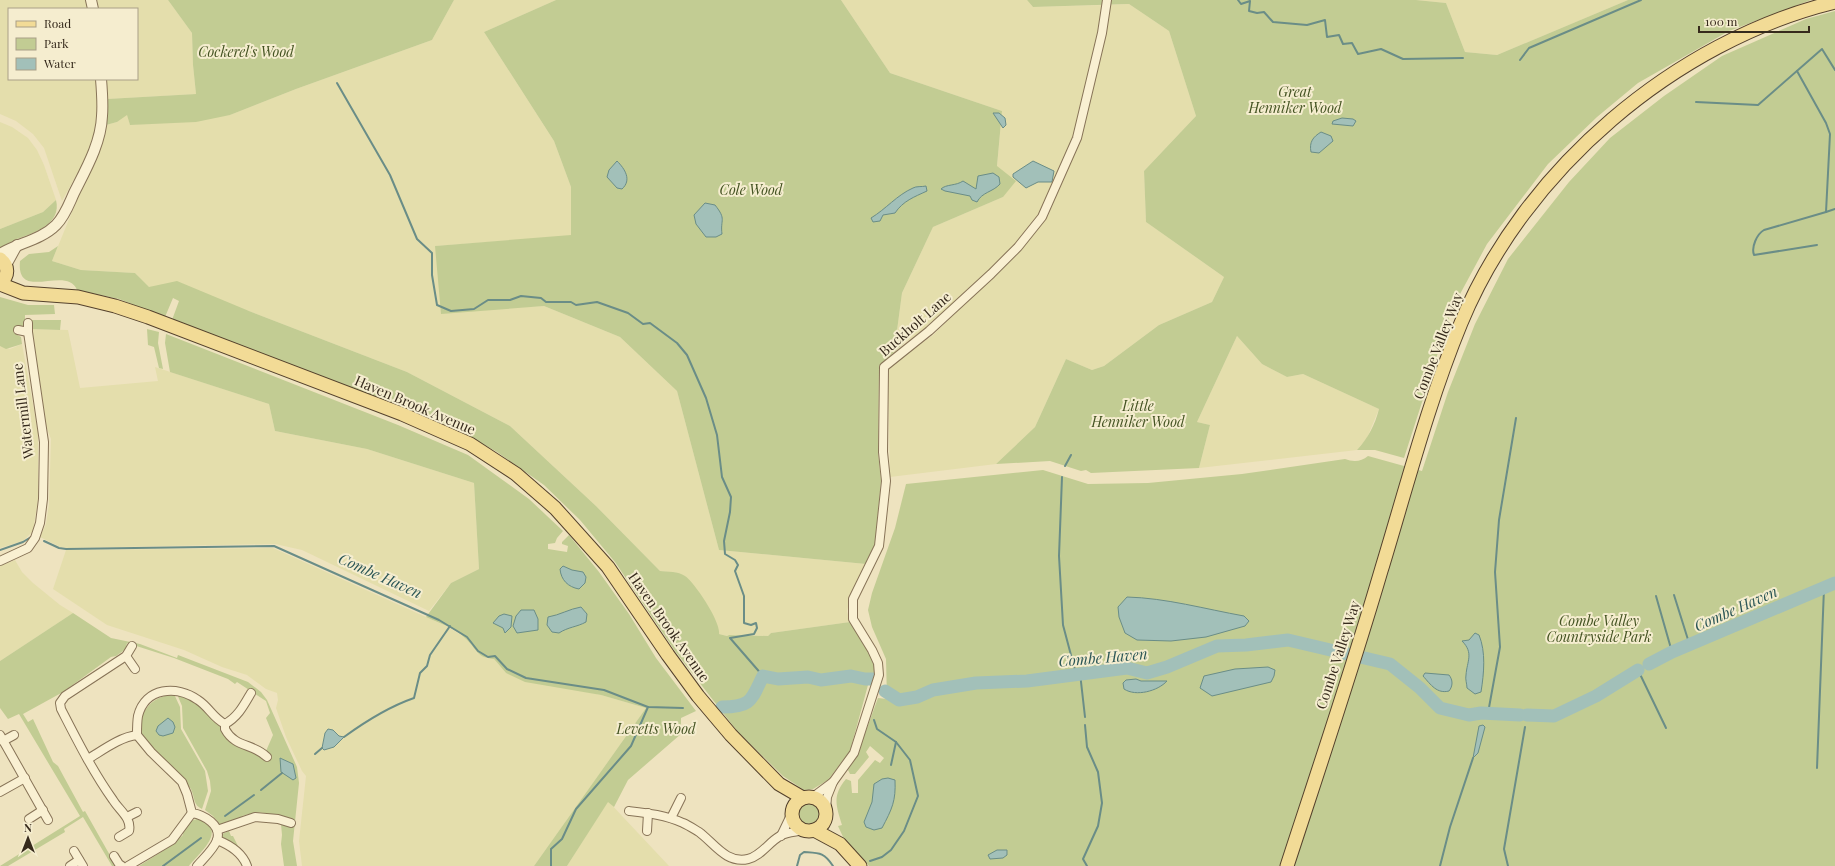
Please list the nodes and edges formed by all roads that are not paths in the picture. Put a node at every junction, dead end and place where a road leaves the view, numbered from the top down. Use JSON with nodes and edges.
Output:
{"nodes":[{"id":1,"x":1107,"y":0,"type":"edge"},
{"id":2,"x":1835,"y":2,"type":"edge"},
{"id":3,"x":101,"y":80,"type":"edge"},
{"id":4,"x":2,"y":270,"type":"edge"},
{"id":5,"x":28,"y":322,"type":"dead end"},
{"id":6,"x":18,"y":330,"type":"dead end"},
{"id":7,"x":28,"y":332,"type":"junction"},
{"id":8,"x":0,"y":561,"type":"edge"},
{"id":9,"x":132,"y":646,"type":"dead end"},
{"id":10,"x":126,"y":656,"type":"junction"},
{"id":11,"x":135,"y":669,"type":"dead end"},
{"id":12,"x":251,"y":693,"type":"dead end"},
{"id":13,"x":225,"y":724,"type":"junction"},
{"id":14,"x":14,"y":734,"type":"dead end"},
{"id":15,"x":137,"y":735,"type":"junction"},
{"id":16,"x":2,"y":738,"type":"edge"},
{"id":17,"x":267,"y":757,"type":"dead end"},
{"id":18,"x":88,"y":759,"type":"junction"},
{"id":19,"x":24,"y":778,"type":"junction"},
{"id":20,"x":833,"y":782,"type":"junction"},
{"id":21,"x":779,"y":784,"type":"junction"},
{"id":22,"x":0,"y":792,"type":"edge"},
{"id":23,"x":808,"y":797,"type":"junction"},
{"id":24,"x":681,"y":798,"type":"dead end"},
{"id":25,"x":43,"y":810,"type":"junction"},
{"id":26,"x":793,"y":810,"type":"junction"},
{"id":27,"x":629,"y":811,"type":"dead end"},
{"id":28,"x":137,"y":812,"type":"dead end"},
{"id":29,"x":192,"y":813,"type":"junction"},
{"id":30,"x":648,"y":813,"type":"junction"},
{"id":31,"x":826,"y":813,"type":"junction"},
{"id":32,"x":127,"y":818,"type":"junction"},
{"id":33,"x":672,"y":818,"type":"junction"},
{"id":34,"x":29,"y":819,"type":"dead end"},
{"id":35,"x":48,"y":820,"type":"dead end"},
{"id":36,"x":290,"y":823,"type":"dead end"},
{"id":37,"x":217,"y":830,"type":"junction"},
{"id":38,"x":809,"y":830,"type":"junction"},
{"id":39,"x":647,"y":831,"type":"dead end"},
{"id":40,"x":781,"y":836,"type":"junction"},
{"id":41,"x":120,"y":837,"type":"dead end"},
{"id":42,"x":217,"y":840,"type":"junction"},
{"id":43,"x":840,"y":844,"type":"junction"},
{"id":44,"x":74,"y":851,"type":"dead end"},
{"id":45,"x":114,"y":856,"type":"dead end"},
{"id":46,"x":81,"y":863,"type":"edge"},
{"id":47,"x":748,"y":863,"type":"edge"},
{"id":48,"x":70,"y":866,"type":"edge"},
{"id":49,"x":122,"y":866,"type":"edge"},
{"id":50,"x":129,"y":866,"type":"edge"},
{"id":51,"x":197,"y":866,"type":"edge"},
{"id":52,"x":247,"y":866,"type":"edge"},
{"id":53,"x":860,"y":866,"type":"edge"},
{"id":54,"x":1287,"y":866,"type":"edge"}],
"edges":[{"from":1,"to":20,"type":"street","name":"Buckholt Lane"},
{"from":2,"to":54,"type":"main road","name":"Combe Valley Way"},
{"from":3,"to":4,"type":"street"},
{"from":4,"to":21,"type":"main road","name":"Haven Brook Avenue"},
{"from":5,"to":7,"type":"street","name":"Watermill Lane"},
{"from":6,"to":7,"type":"street"},
{"from":7,"to":8,"type":"street","name":"Watermill Lane"},
{"from":9,"to":10,"type":"street"},
{"from":10,"to":11,"type":"street"},
{"from":10,"to":18,"type":"street"},
{"from":12,"to":13,"type":"street"},
{"from":13,"to":15,"type":"street"},
{"from":13,"to":17,"type":"street"},
{"from":14,"to":16,"type":"street"},
{"from":15,"to":18,"type":"street"},
{"from":15,"to":29,"type":"street"},
{"from":16,"to":19,"type":"street"},
{"from":18,"to":32,"type":"street"},
{"from":19,"to":22,"type":"street"},
{"from":19,"to":25,"type":"street"},
{"from":20,"to":23,"type":"street","name":"Buckholt Lane"},
{"from":20,"to":31,"type":"street","name":"Buckholt Lane"},
{"from":21,"to":23,"type":"main road","name":"Haven Brook Avenue"},
{"from":21,"to":26,"type":"main road","name":"Haven Brook Avenue"},
{"from":23,"to":26,"type":"main road"},
{"from":23,"to":31,"type":"main road"},
{"from":24,"to":33,"type":"street"},
{"from":25,"to":34,"type":"street"},
{"from":25,"to":35,"type":"street"},
{"from":26,"to":38,"type":"main road"},
{"from":26,"to":40,"type":"street"},
{"from":27,"to":30,"type":"street"},
{"from":28,"to":32,"type":"street"},
{"from":29,"to":37,"type":"street"},
{"from":29,"to":50,"type":"street"},
{"from":30,"to":33,"type":"street"},
{"from":30,"to":39,"type":"street"},
{"from":31,"to":38,"type":"main road"},
{"from":31,"to":43,"type":"main road"},
{"from":32,"to":41,"type":"street"},
{"from":33,"to":47,"type":"street"},
{"from":36,"to":37,"type":"street"},
{"from":37,"to":42,"type":"street"},
{"from":38,"to":40,"type":"street"},
{"from":38,"to":43,"type":"main road"},
{"from":40,"to":47,"type":"street"},
{"from":42,"to":51,"type":"street"},
{"from":42,"to":52,"type":"street"},
{"from":43,"to":53,"type":"main road"},
{"from":44,"to":46,"type":"street"},
{"from":45,"to":49,"type":"street"},
{"from":46,"to":48,"type":"street"}]}
